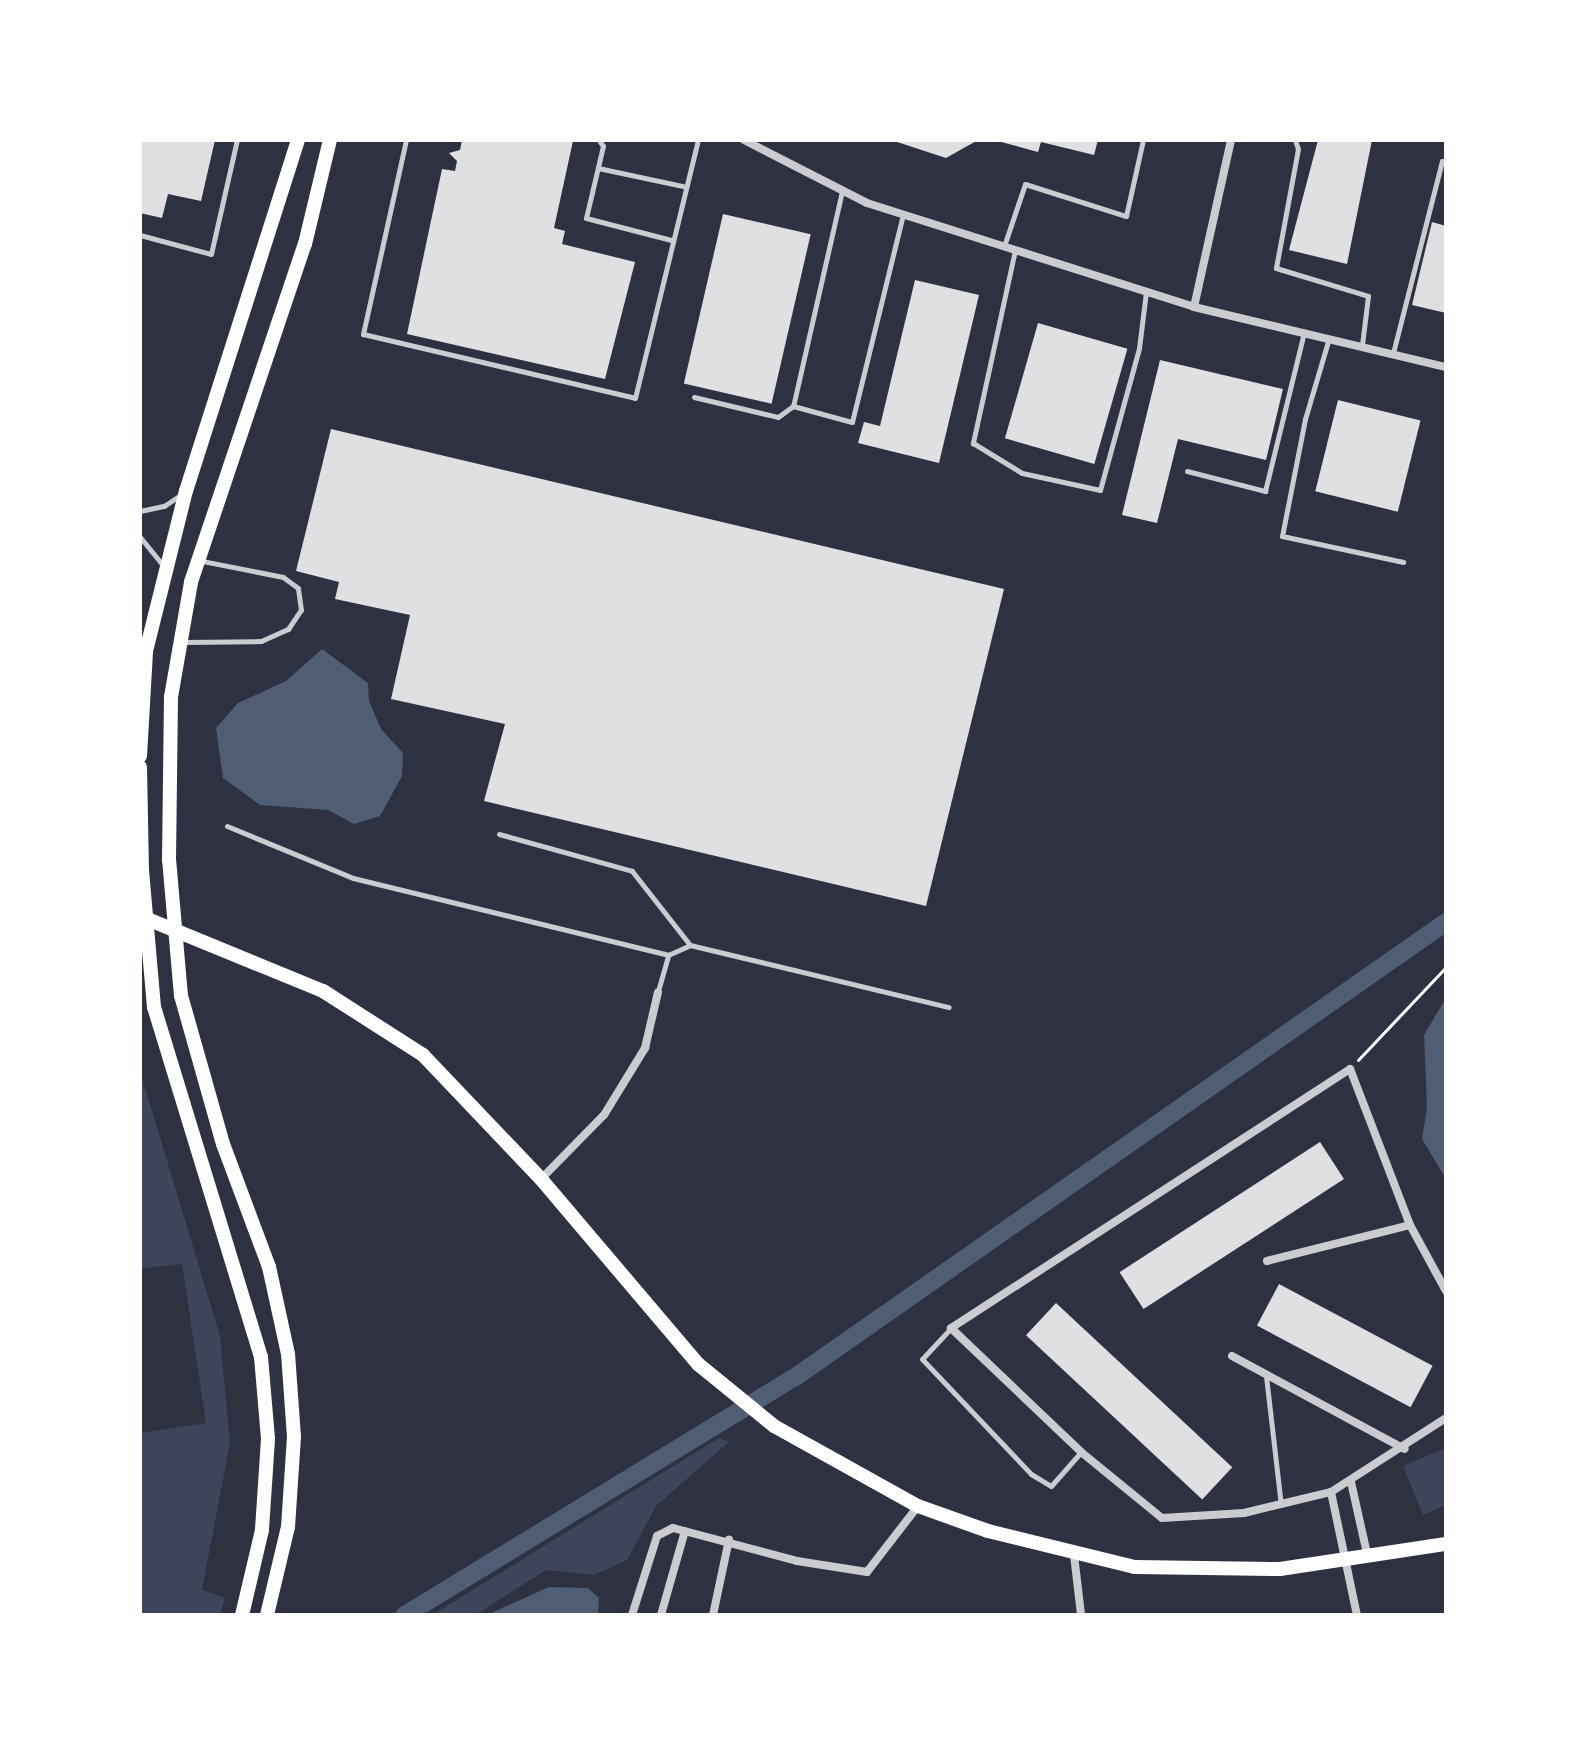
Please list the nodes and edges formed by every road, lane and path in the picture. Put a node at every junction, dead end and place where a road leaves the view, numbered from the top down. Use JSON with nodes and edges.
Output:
{"nodes":[{"id":1,"x":237,"y":140,"type":"edge"},
{"id":2,"x":298,"y":140,"type":"edge"},
{"id":3,"x":330,"y":140,"type":"edge"},
{"id":4,"x":406,"y":140,"type":"edge"},
{"id":5,"x":599,"y":140,"type":"edge"},
{"id":6,"x":698,"y":140,"type":"edge"},
{"id":7,"x":1143,"y":140,"type":"edge"},
{"id":8,"x":1231,"y":140,"type":"edge"},
{"id":9,"x":1295,"y":140,"type":"edge"},
{"id":10,"x":750,"y":141,"type":"edge"},
{"id":11,"x":1446,"y":162,"type":"edge"},
{"id":12,"x":598,"y":168,"type":"junction"},
{"id":13,"x":683,"y":186,"type":"junction"},
{"id":14,"x":842,"y":191,"type":"junction"},
{"id":15,"x":903,"y":215,"type":"junction"},
{"id":16,"x":140,"y":235,"type":"edge"},
{"id":17,"x":671,"y":240,"type":"junction"},
{"id":18,"x":1003,"y":247,"type":"junction"},
{"id":19,"x":1015,"y":250,"type":"junction"},
{"id":20,"x":1146,"y":292,"type":"junction"},
{"id":21,"x":1194,"y":307,"type":"junction"},
{"id":22,"x":1305,"y":331,"type":"junction"},
{"id":23,"x":1329,"y":337,"type":"junction"},
{"id":24,"x":1362,"y":345,"type":"junction"},
{"id":25,"x":1393,"y":353,"type":"junction"},
{"id":26,"x":1446,"y":367,"type":"edge"},
{"id":27,"x":694,"y":397,"type":"dead end"},
{"id":28,"x":793,"y":406,"type":"junction"},
{"id":29,"x":1187,"y":471,"type":"dead end"},
{"id":30,"x":186,"y":491,"type":"junction"},
{"id":31,"x":140,"y":511,"type":"edge"},
{"id":32,"x":140,"y":537,"type":"edge"},
{"id":33,"x":197,"y":560,"type":"junction"},
{"id":34,"x":1403,"y":562,"type":"dead end"},
{"id":35,"x":167,"y":571,"type":"junction"},
{"id":36,"x":181,"y":642,"type":"junction"},
{"id":37,"x":142,"y":699,"type":"edge"},
{"id":38,"x":140,"y":756,"type":"edge"},
{"id":39,"x":140,"y":767,"type":"edge"},
{"id":40,"x":227,"y":826,"type":"dead end"},
{"id":41,"x":499,"y":834,"type":"dead end"},
{"id":42,"x":143,"y":918,"type":"edge"},
{"id":43,"x":175,"y":931,"type":"junction"},
{"id":44,"x":690,"y":945,"type":"junction"},
{"id":45,"x":668,"y":955,"type":"junction"},
{"id":46,"x":1446,"y":967,"type":"edge"},
{"id":47,"x":658,"y":992,"type":"joint"},
{"id":48,"x":949,"y":1007,"type":"dead end"},
{"id":49,"x":1350,"y":1069,"type":"junction"},
{"id":50,"x":541,"y":1179,"type":"junction"},
{"id":51,"x":1410,"y":1225,"type":"junction"},
{"id":52,"x":1267,"y":1261,"type":"dead end"},
{"id":53,"x":1446,"y":1291,"type":"edge"},
{"id":54,"x":951,"y":1328,"type":"junction"},
{"id":55,"x":1232,"y":1356,"type":"dead end"},
{"id":56,"x":1266,"y":1375,"type":"junction"},
{"id":57,"x":1446,"y":1418,"type":"edge"},
{"id":58,"x":1405,"y":1449,"type":"junction"},
{"id":59,"x":1081,"y":1452,"type":"junction"},
{"id":60,"x":1351,"y":1482,"type":"junction"},
{"id":61,"x":1331,"y":1492,"type":"junction"},
{"id":62,"x":918,"y":1506,"type":"junction"},
{"id":63,"x":1281,"y":1507,"type":"junction"},
{"id":64,"x":685,"y":1531,"type":"junction"},
{"id":65,"x":729,"y":1540,"type":"junction"},
{"id":66,"x":1446,"y":1544,"type":"edge"},
{"id":67,"x":1074,"y":1555,"type":"junction"},
{"id":68,"x":1368,"y":1559,"type":"junction"},
{"id":69,"x":1349,"y":1563,"type":"junction"},
{"id":70,"x":242,"y":1615,"type":"edge"},
{"id":71,"x":267,"y":1615,"type":"edge"},
{"id":72,"x":632,"y":1615,"type":"edge"},
{"id":73,"x":661,"y":1615,"type":"edge"},
{"id":74,"x":713,"y":1615,"type":"edge"},
{"id":75,"x":1081,"y":1615,"type":"edge"},
{"id":76,"x":1357,"y":1615,"type":"edge"}],
"edges":[{"from":1,"to":16,"type":"lane"},
{"from":2,"to":30,"type":"main road"},
{"from":3,"to":33,"type":"main road"},
{"from":4,"to":17,"type":"lane"},
{"from":5,"to":12,"type":"lane"},
{"from":6,"to":13,"type":"lane"},
{"from":7,"to":18,"type":"lane"},
{"from":8,"to":21,"type":"street"},
{"from":9,"to":24,"type":"lane"},
{"from":10,"to":14,"type":"street"},
{"from":11,"to":25,"type":"lane"},
{"from":12,"to":13,"type":"lane"},
{"from":12,"to":17,"type":"lane"},
{"from":13,"to":17,"type":"lane"},
{"from":14,"to":15,"type":"street"},
{"from":14,"to":28,"type":"lane"},
{"from":15,"to":18,"type":"street"},
{"from":15,"to":28,"type":"lane"},
{"from":18,"to":19,"type":"street"},
{"from":19,"to":20,"type":"street"},
{"from":19,"to":20,"type":"lane"},
{"from":20,"to":21,"type":"street"},
{"from":21,"to":22,"type":"street"},
{"from":22,"to":23,"type":"street"},
{"from":22,"to":29,"type":"lane"},
{"from":23,"to":24,"type":"street"},
{"from":23,"to":34,"type":"lane"},
{"from":24,"to":25,"type":"street"},
{"from":25,"to":26,"type":"street"},
{"from":27,"to":28,"type":"lane"},
{"from":30,"to":31,"type":"lane"},
{"from":30,"to":35,"type":"main road"},
{"from":32,"to":35,"type":"lane"},
{"from":33,"to":36,"type":"main road"},
{"from":33,"to":36,"type":"lane"},
{"from":35,"to":37,"type":"main road"},
{"from":36,"to":43,"type":"main road"},
{"from":37,"to":38,"type":"main road"},
{"from":39,"to":42,"type":"main road"},
{"from":40,"to":45,"type":"lane"},
{"from":41,"to":44,"type":"lane"},
{"from":42,"to":43,"type":"main road"},
{"from":42,"to":70,"type":"main road"},
{"from":43,"to":50,"type":"main road"},
{"from":43,"to":71,"type":"main road"},
{"from":44,"to":45,"type":"lane"},
{"from":44,"to":48,"type":"lane"},
{"from":45,"to":47,"type":"lane"},
{"from":46,"to":49,"type":"path"},
{"from":47,"to":50,"type":"street"},
{"from":49,"to":51,"type":"street"},
{"from":49,"to":54,"type":"street"},
{"from":50,"to":62,"type":"main road"},
{"from":51,"to":52,"type":"street"},
{"from":51,"to":53,"type":"street"},
{"from":54,"to":59,"type":"street"},
{"from":54,"to":59,"type":"lane"},
{"from":55,"to":56,"type":"street"},
{"from":56,"to":58,"type":"street"},
{"from":56,"to":63,"type":"lane"},
{"from":57,"to":58,"type":"street"},
{"from":58,"to":60,"type":"street"},
{"from":59,"to":63,"type":"street"},
{"from":60,"to":61,"type":"street"},
{"from":60,"to":68,"type":"street"},
{"from":61,"to":63,"type":"street"},
{"from":61,"to":69,"type":"street"},
{"from":62,"to":65,"type":"street"},
{"from":62,"to":67,"type":"main road"},
{"from":64,"to":65,"type":"street"},
{"from":64,"to":72,"type":"street"},
{"from":64,"to":73,"type":"street"},
{"from":65,"to":74,"type":"street"},
{"from":66,"to":68,"type":"main road"},
{"from":67,"to":69,"type":"main road"},
{"from":67,"to":75,"type":"street"},
{"from":68,"to":69,"type":"main road"},
{"from":69,"to":76,"type":"street"}]}
